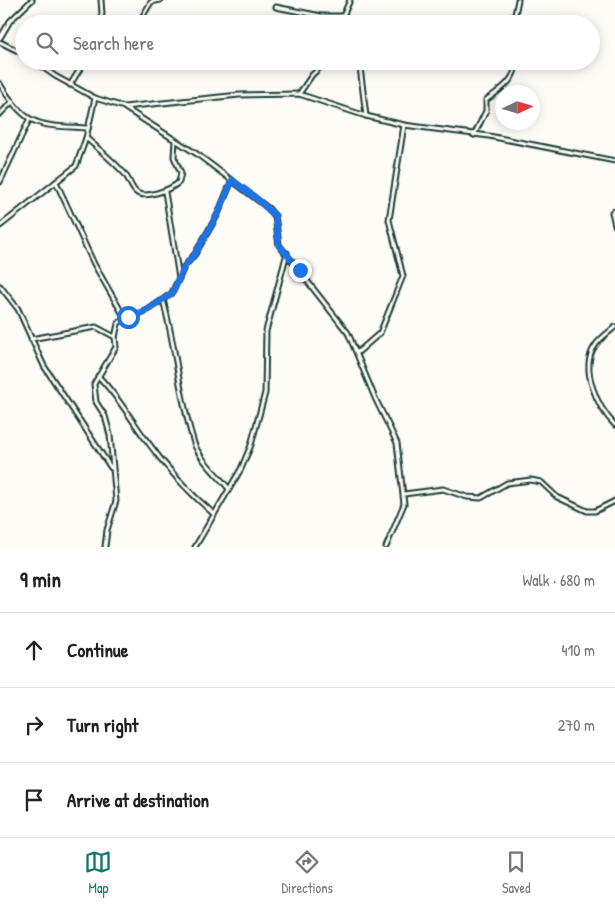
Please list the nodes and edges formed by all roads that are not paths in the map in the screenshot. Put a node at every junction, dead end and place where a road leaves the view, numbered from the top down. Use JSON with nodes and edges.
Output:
{"nodes":[{"id":1,"x":32,"y":0,"type":"edge"},
{"id":2,"x":101,"y":0,"type":"edge"},
{"id":3,"x":160,"y":0,"type":"edge"},
{"id":4,"x":350,"y":0,"type":"edge"},
{"id":5,"x":518,"y":0,"type":"edge"},
{"id":6,"x":276,"y":7,"type":"dead end"},
{"id":7,"x":16,"y":15,"type":"edge"},
{"id":8,"x":102,"y":15,"type":"edge"},
{"id":9,"x":143,"y":15,"type":"edge"},
{"id":10,"x":316,"y":15,"type":"edge"},
{"id":11,"x":343,"y":15,"type":"edge"},
{"id":12,"x":515,"y":15,"type":"edge"},
{"id":13,"x":15,"y":16,"type":"edge"},
{"id":14,"x":0,"y":40,"type":"edge"},
{"id":15,"x":15,"y":49,"type":"edge"},
{"id":16,"x":48,"y":70,"type":"edge"},
{"id":17,"x":80,"y":70,"type":"edge"},
{"id":18,"x":318,"y":70,"type":"edge"},
{"id":19,"x":360,"y":70,"type":"edge"},
{"id":20,"x":516,"y":70,"type":"edge"},
{"id":21,"x":0,"y":84,"type":"edge"},
{"id":22,"x":70,"y":85,"type":"junction"},
{"id":23,"x":299,"y":94,"type":"junction"},
{"id":24,"x":95,"y":98,"type":"junction"},
{"id":25,"x":11,"y":103,"type":"junction"},
{"id":26,"x":124,"y":107,"type":"junction"},
{"id":27,"x":0,"y":114,"type":"edge"},
{"id":28,"x":366,"y":116,"type":"junction"},
{"id":29,"x":29,"y":120,"type":"junction"},
{"id":30,"x":404,"y":125,"type":"junction"},
{"id":31,"x":88,"y":128,"type":"junction"},
{"id":32,"x":474,"y":135,"type":"junction"},
{"id":33,"x":86,"y":138,"type":"junction"},
{"id":34,"x":175,"y":140,"type":"junction"},
{"id":35,"x":615,"y":161,"type":"edge"},
{"id":36,"x":232,"y":180,"type":"junction"},
{"id":37,"x":0,"y":182,"type":"edge"},
{"id":38,"x":56,"y":182,"type":"junction"},
{"id":39,"x":165,"y":192,"type":"junction"},
{"id":40,"x":615,"y":211,"type":"edge"},
{"id":41,"x":615,"y":225,"type":"edge"},
{"id":42,"x":0,"y":226,"type":"edge"},
{"id":43,"x":286,"y":253,"type":"junction"},
{"id":44,"x":179,"y":279,"type":"junction"},
{"id":45,"x":0,"y":286,"type":"edge"},
{"id":46,"x":163,"y":300,"type":"junction"},
{"id":47,"x":125,"y":318,"type":"junction"},
{"id":48,"x":615,"y":327,"type":"edge"},
{"id":49,"x":115,"y":337,"type":"junction"},
{"id":50,"x":31,"y":339,"type":"junction"},
{"id":51,"x":356,"y":354,"type":"junction"},
{"id":52,"x":98,"y":376,"type":"junction"},
{"id":53,"x":615,"y":425,"type":"edge"},
{"id":54,"x":111,"y":468,"type":"junction"},
{"id":55,"x":229,"y":489,"type":"junction"},
{"id":56,"x":404,"y":494,"type":"junction"},
{"id":57,"x":615,"y":501,"type":"edge"},
{"id":58,"x":214,"y":514,"type":"junction"},
{"id":59,"x":105,"y":547,"type":"edge"},
{"id":60,"x":195,"y":547,"type":"edge"},
{"id":61,"x":386,"y":547,"type":"edge"}],
"edges":[{"from":1,"to":7,"type":"street"},
{"from":2,"to":8,"type":"street"},
{"from":3,"to":9,"type":"street"},
{"from":4,"to":11,"type":"street"},
{"from":5,"to":12,"type":"street"},
{"from":6,"to":10,"type":"street"},
{"from":13,"to":14,"type":"street"},
{"from":14,"to":15,"type":"street"},
{"from":16,"to":22,"type":"street"},
{"from":17,"to":22,"type":"street"},
{"from":18,"to":23,"type":"street"},
{"from":19,"to":28,"type":"street"},
{"from":20,"to":32,"type":"street"},
{"from":21,"to":25,"type":"street"},
{"from":22,"to":24,"type":"street"},
{"from":23,"to":26,"type":"street"},
{"from":23,"to":28,"type":"street"},
{"from":24,"to":26,"type":"street"},
{"from":24,"to":31,"type":"street"},
{"from":25,"to":27,"type":"street"},
{"from":25,"to":29,"type":"street"},
{"from":26,"to":34,"type":"street"},
{"from":28,"to":30,"type":"street"},
{"from":29,"to":31,"type":"street"},
{"from":29,"to":37,"type":"street"},
{"from":30,"to":32,"type":"street"},
{"from":30,"to":51,"type":"street"},
{"from":31,"to":33,"type":"street"},
{"from":32,"to":35,"type":"street"},
{"from":33,"to":38,"type":"street"},
{"from":33,"to":39,"type":"street"},
{"from":34,"to":36,"type":"street"},
{"from":34,"to":39,"type":"street"},
{"from":36,"to":43,"type":"street"},
{"from":36,"to":44,"type":"street"},
{"from":38,"to":42,"type":"street"},
{"from":38,"to":47,"type":"street"},
{"from":39,"to":44,"type":"street"},
{"from":40,"to":41,"type":"street"},
{"from":43,"to":51,"type":"street"},
{"from":43,"to":55,"type":"street"},
{"from":44,"to":46,"type":"street"},
{"from":45,"to":50,"type":"street"},
{"from":46,"to":47,"type":"street"},
{"from":46,"to":55,"type":"street"},
{"from":47,"to":49,"type":"street"},
{"from":48,"to":53,"type":"street"},
{"from":49,"to":50,"type":"street"},
{"from":49,"to":52,"type":"street"},
{"from":50,"to":54,"type":"street"},
{"from":51,"to":56,"type":"street"},
{"from":52,"to":54,"type":"street"},
{"from":52,"to":58,"type":"street"},
{"from":54,"to":59,"type":"street"},
{"from":55,"to":58,"type":"street"},
{"from":56,"to":57,"type":"street"},
{"from":56,"to":61,"type":"street"},
{"from":58,"to":60,"type":"street"}]}
